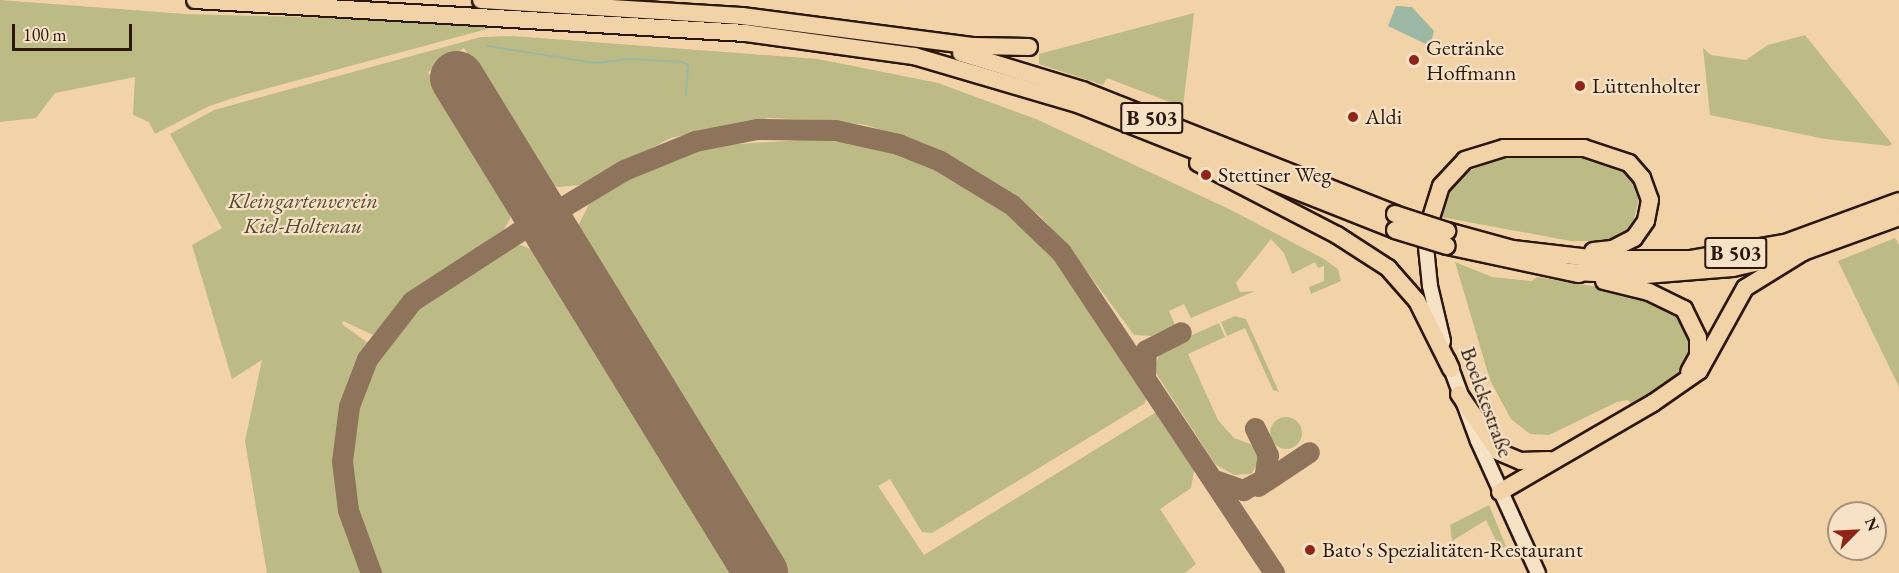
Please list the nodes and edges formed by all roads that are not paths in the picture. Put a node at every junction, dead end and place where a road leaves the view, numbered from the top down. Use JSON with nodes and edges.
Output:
{"nodes":[{"id":1,"x":195,"y":0,"type":"edge"},
{"id":2,"x":481,"y":0,"type":"edge"},
{"id":3,"x":903,"y":38,"type":"junction"},
{"id":4,"x":1029,"y":47,"type":"dead end"},
{"id":5,"x":1111,"y":117,"type":"junction"},
{"id":6,"x":1899,"y":201,"type":"edge"},
{"id":7,"x":1899,"y":217,"type":"edge"},
{"id":8,"x":1395,"y":222,"type":"junction"},
{"id":9,"x":1425,"y":237,"type":"joint"},
{"id":10,"x":1447,"y":238,"type":"junction"},
{"id":11,"x":1803,"y":252,"type":"junction"},
{"id":12,"x":1565,"y":255,"type":"junction"},
{"id":13,"x":1570,"y":272,"type":"junction"},
{"id":14,"x":1451,"y":369,"type":"junction"},
{"id":15,"x":1678,"y":387,"type":"junction"},
{"id":16,"x":1459,"y":394,"type":"junction"},
{"id":17,"x":1550,"y":460,"type":"junction"},
{"id":18,"x":1500,"y":492,"type":"junction"},
{"id":19,"x":1538,"y":573,"type":"edge"}],
"edges":[{"from":1,"to":5,"type":"highway","number":"B 503"},
{"from":2,"to":3,"type":"highway","number":"B 503"},
{"from":3,"to":4,"type":"highway"},
{"from":3,"to":8,"type":"highway","number":"B 503"},
{"from":5,"to":8,"type":"highway","number":"B 503"},
{"from":5,"to":14,"type":"highway"},
{"from":6,"to":12,"type":"highway","number":"B 503"},
{"from":7,"to":11,"type":"highway","number":"B 503"},
{"from":8,"to":10,"type":"highway","number":"B 503","bridge":true},
{"from":9,"to":12,"type":"highway","number":"B 503"},
{"from":9,"to":14,"type":"street","name":"Boelckestraße"},
{"from":10,"to":12,"type":"highway","number":"B 503"},
{"from":10,"to":13,"type":"highway","number":"B 503"},
{"from":11,"to":13,"type":"highway","number":"B 503"},
{"from":11,"to":15,"type":"highway","number":"B 503"},
{"from":13,"to":15,"type":"highway"},
{"from":14,"to":16,"type":"street","name":"Boelckestraße"},
{"from":15,"to":17,"type":"highway"},
{"from":16,"to":17,"type":"highway"},
{"from":16,"to":18,"type":"street","name":"Boelckestraße"},
{"from":17,"to":18,"type":"highway"},
{"from":18,"to":19,"type":"street","name":"Boelckestraße"}]}
